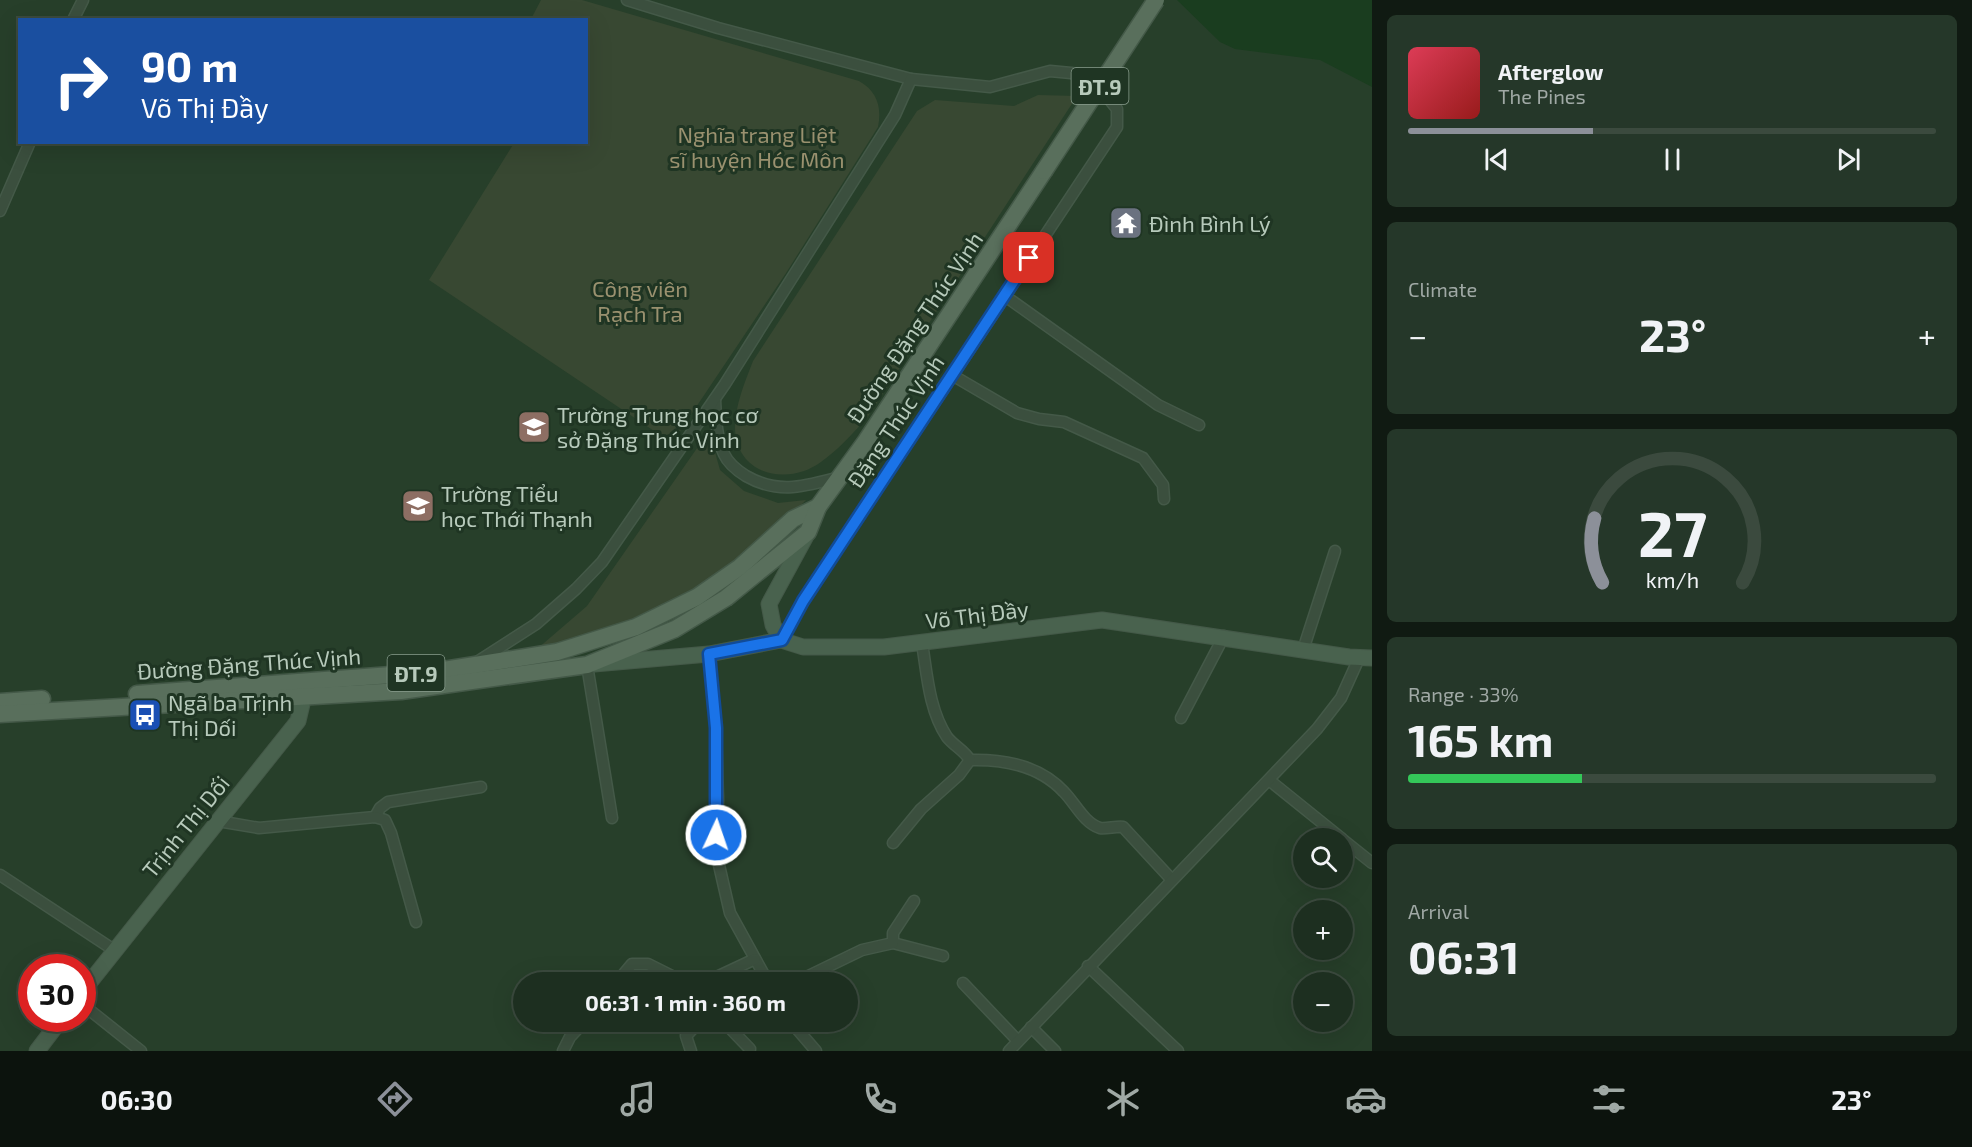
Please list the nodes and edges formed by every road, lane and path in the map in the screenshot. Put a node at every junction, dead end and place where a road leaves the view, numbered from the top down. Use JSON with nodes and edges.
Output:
{"nodes":[{"id":1,"x":83,"y":0,"type":"edge"},
{"id":2,"x":627,"y":0,"type":"edge"},
{"id":3,"x":1156,"y":0,"type":"edge"},
{"id":4,"x":74,"y":18,"type":"edge"},
{"id":5,"x":911,"y":79,"type":"junction"},
{"id":6,"x":29,"y":144,"type":"edge"},
{"id":7,"x":0,"y":211,"type":"edge"},
{"id":8,"x":1005,"y":296,"type":"junction"},
{"id":9,"x":952,"y":375,"type":"junction"},
{"id":10,"x":715,"y":399,"type":"junction"},
{"id":11,"x":1199,"y":424,"type":"dead end"},
{"id":12,"x":840,"y":477,"type":"junction"},
{"id":13,"x":1164,"y":499,"type":"dead end"},
{"id":14,"x":818,"y":507,"type":"junction"},
{"id":15,"x":808,"y":532,"type":"junction"},
{"id":16,"x":1335,"y":551,"type":"dead end"},
{"id":17,"x":1224,"y":636,"type":"junction"},
{"id":18,"x":782,"y":640,"type":"junction"},
{"id":19,"x":922,"y":643,"type":"junction"},
{"id":20,"x":1303,"y":650,"type":"junction"},
{"id":21,"x":709,"y":654,"type":"junction"},
{"id":22,"x":1369,"y":657,"type":"edge"},
{"id":23,"x":587,"y":664,"type":"junction"},
{"id":24,"x":466,"y":668,"type":"junction"},
{"id":25,"x":306,"y":689,"type":"junction"},
{"id":26,"x":0,"y":702,"type":"edge"},
{"id":27,"x":0,"y":714,"type":"edge"},
{"id":28,"x":1181,"y":718,"type":"dead end"},
{"id":29,"x":970,"y":760,"type":"junction"},
{"id":30,"x":1269,"y":780,"type":"junction"},
{"id":31,"x":481,"y":787,"type":"dead end"},
{"id":32,"x":375,"y":817,"type":"junction"},
{"id":33,"x":612,"y":818,"type":"dead end"},
{"id":34,"x":218,"y":821,"type":"junction"},
{"id":35,"x":1328,"y":828,"type":"edge"},
{"id":36,"x":893,"y":843,"type":"dead end"},
{"id":37,"x":1353,"y":848,"type":"edge"},
{"id":38,"x":1372,"y":863,"type":"edge"},
{"id":39,"x":0,"y":875,"type":"edge"},
{"id":40,"x":1172,"y":880,"type":"junction"},
{"id":41,"x":914,"y":901,"type":"dead end"},
{"id":42,"x":416,"y":922,"type":"dead end"},
{"id":43,"x":893,"y":943,"type":"junction"},
{"id":44,"x":114,"y":950,"type":"junction"},
{"id":45,"x":943,"y":956,"type":"dead end"},
{"id":46,"x":755,"y":959,"type":"junction"},
{"id":47,"x":1088,"y":966,"type":"junction"},
{"id":48,"x":625,"y":972,"type":"edge"},
{"id":49,"x":664,"y":972,"type":"edge"},
{"id":50,"x":727,"y":972,"type":"edge"},
{"id":51,"x":762,"y":972,"type":"edge"},
{"id":52,"x":813,"y":972,"type":"edge"},
{"id":53,"x":96,"y":974,"type":"edge"},
{"id":54,"x":963,"y":983,"type":"dead end"},
{"id":55,"x":96,"y":1015,"type":"edge"},
{"id":56,"x":1031,"y":1027,"type":"junction"},
{"id":57,"x":51,"y":1032,"type":"edge"},
{"id":58,"x":575,"y":1032,"type":"edge"},
{"id":59,"x":690,"y":1032,"type":"edge"},
{"id":60,"x":733,"y":1032,"type":"edge"},
{"id":61,"x":800,"y":1032,"type":"edge"},
{"id":62,"x":1018,"y":1041,"type":"junction"},
{"id":63,"x":750,"y":1050,"type":"edge"},
{"id":64,"x":37,"y":1051,"type":"edge"},
{"id":65,"x":141,"y":1051,"type":"edge"},
{"id":66,"x":563,"y":1051,"type":"edge"},
{"id":67,"x":691,"y":1051,"type":"edge"},
{"id":68,"x":816,"y":1051,"type":"edge"},
{"id":69,"x":1008,"y":1051,"type":"edge"},
{"id":70,"x":1055,"y":1051,"type":"edge"},
{"id":71,"x":1178,"y":1051,"type":"edge"}],
"edges":[{"from":1,"to":4,"type":"street"},
{"from":2,"to":5,"type":"street"},
{"from":3,"to":12,"type":"main road","name":"Đường Đặng Thúc Vịnh","number":"ĐT.9","bridge":true},
{"from":5,"to":8,"type":"street","name":"Đặng Thúc Vịnh"},
{"from":5,"to":10,"type":"street"},
{"from":6,"to":7,"type":"street"},
{"from":8,"to":9,"type":"street","name":"Đặng Thúc Vịnh"},
{"from":8,"to":11,"type":"street"},
{"from":9,"to":13,"type":"street"},
{"from":9,"to":18,"type":"street","name":"Đặng Thúc Vịnh"},
{"from":10,"to":12,"type":"street"},
{"from":10,"to":24,"type":"street"},
{"from":12,"to":14,"type":"main road","name":"Đường Đặng Thúc Vịnh","number":"ĐT.9"},
{"from":14,"to":15,"type":"main road","name":"Đường Đặng Thúc Vịnh","number":"ĐT.9"},
{"from":14,"to":24,"type":"main road","name":"Đường Đặng Thúc Vịnh","number":"ĐT.9"},
{"from":15,"to":18,"type":"street"},
{"from":15,"to":23,"type":"main road","name":"Đường Đặng Thúc Vịnh","number":"ĐT.9"},
{"from":16,"to":20,"type":"street"},
{"from":17,"to":19,"type":"street","name":"Võ Thị Đầy"},
{"from":17,"to":20,"type":"street","name":"Võ Thị Đầy"},
{"from":17,"to":28,"type":"street"},
{"from":18,"to":19,"type":"street","name":"Võ Thị Đầy"},
{"from":18,"to":21,"type":"street","name":"Võ Thị Đầy"},
{"from":19,"to":29,"type":"street"},
{"from":20,"to":22,"type":"street","name":"Võ Thị Đầy"},
{"from":21,"to":23,"type":"street","name":"Võ Thị Đầy"},
{"from":21,"to":46,"type":"street"},
{"from":22,"to":30,"type":"street"},
{"from":23,"to":25,"type":"main road","name":"Đường Đặng Thúc Vịnh","number":"ĐT.9"},
{"from":23,"to":33,"type":"street"},
{"from":24,"to":25,"type":"main road","name":"Đường Đặng Thúc Vịnh","number":"ĐT.9"},
{"from":25,"to":26,"type":"main road","name":"Đường Đặng Thúc Vịnh","number":"ĐT.9"},
{"from":25,"to":27,"type":"main road","name":"Đường Đặng Thúc Vịnh","number":"ĐT.9"},
{"from":25,"to":34,"type":"street","name":"Trịnh Thị Dối"},
{"from":29,"to":36,"type":"street"},
{"from":29,"to":40,"type":"street"},
{"from":30,"to":35,"type":"street"},
{"from":30,"to":40,"type":"street"},
{"from":31,"to":32,"type":"street"},
{"from":32,"to":34,"type":"street"},
{"from":32,"to":42,"type":"street"},
{"from":34,"to":44,"type":"street","name":"Trịnh Thị Dối"},
{"from":37,"to":38,"type":"street"},
{"from":39,"to":44,"type":"street"},
{"from":40,"to":47,"type":"street"},
{"from":41,"to":43,"type":"street"},
{"from":43,"to":45,"type":"street"},
{"from":43,"to":52,"type":"street"},
{"from":44,"to":53,"type":"street","name":"Trịnh Thị Dối"},
{"from":46,"to":50,"type":"street"},
{"from":46,"to":51,"type":"street"},
{"from":47,"to":56,"type":"street"},
{"from":47,"to":71,"type":"street"},
{"from":48,"to":49,"type":"street"},
{"from":54,"to":62,"type":"street"},
{"from":55,"to":65,"type":"street"},
{"from":56,"to":62,"type":"street"},
{"from":56,"to":70,"type":"street"},
{"from":57,"to":64,"type":"street"},
{"from":58,"to":66,"type":"street"},
{"from":59,"to":67,"type":"street"},
{"from":60,"to":63,"type":"street"},
{"from":61,"to":68,"type":"street"},
{"from":62,"to":69,"type":"street"}]}
